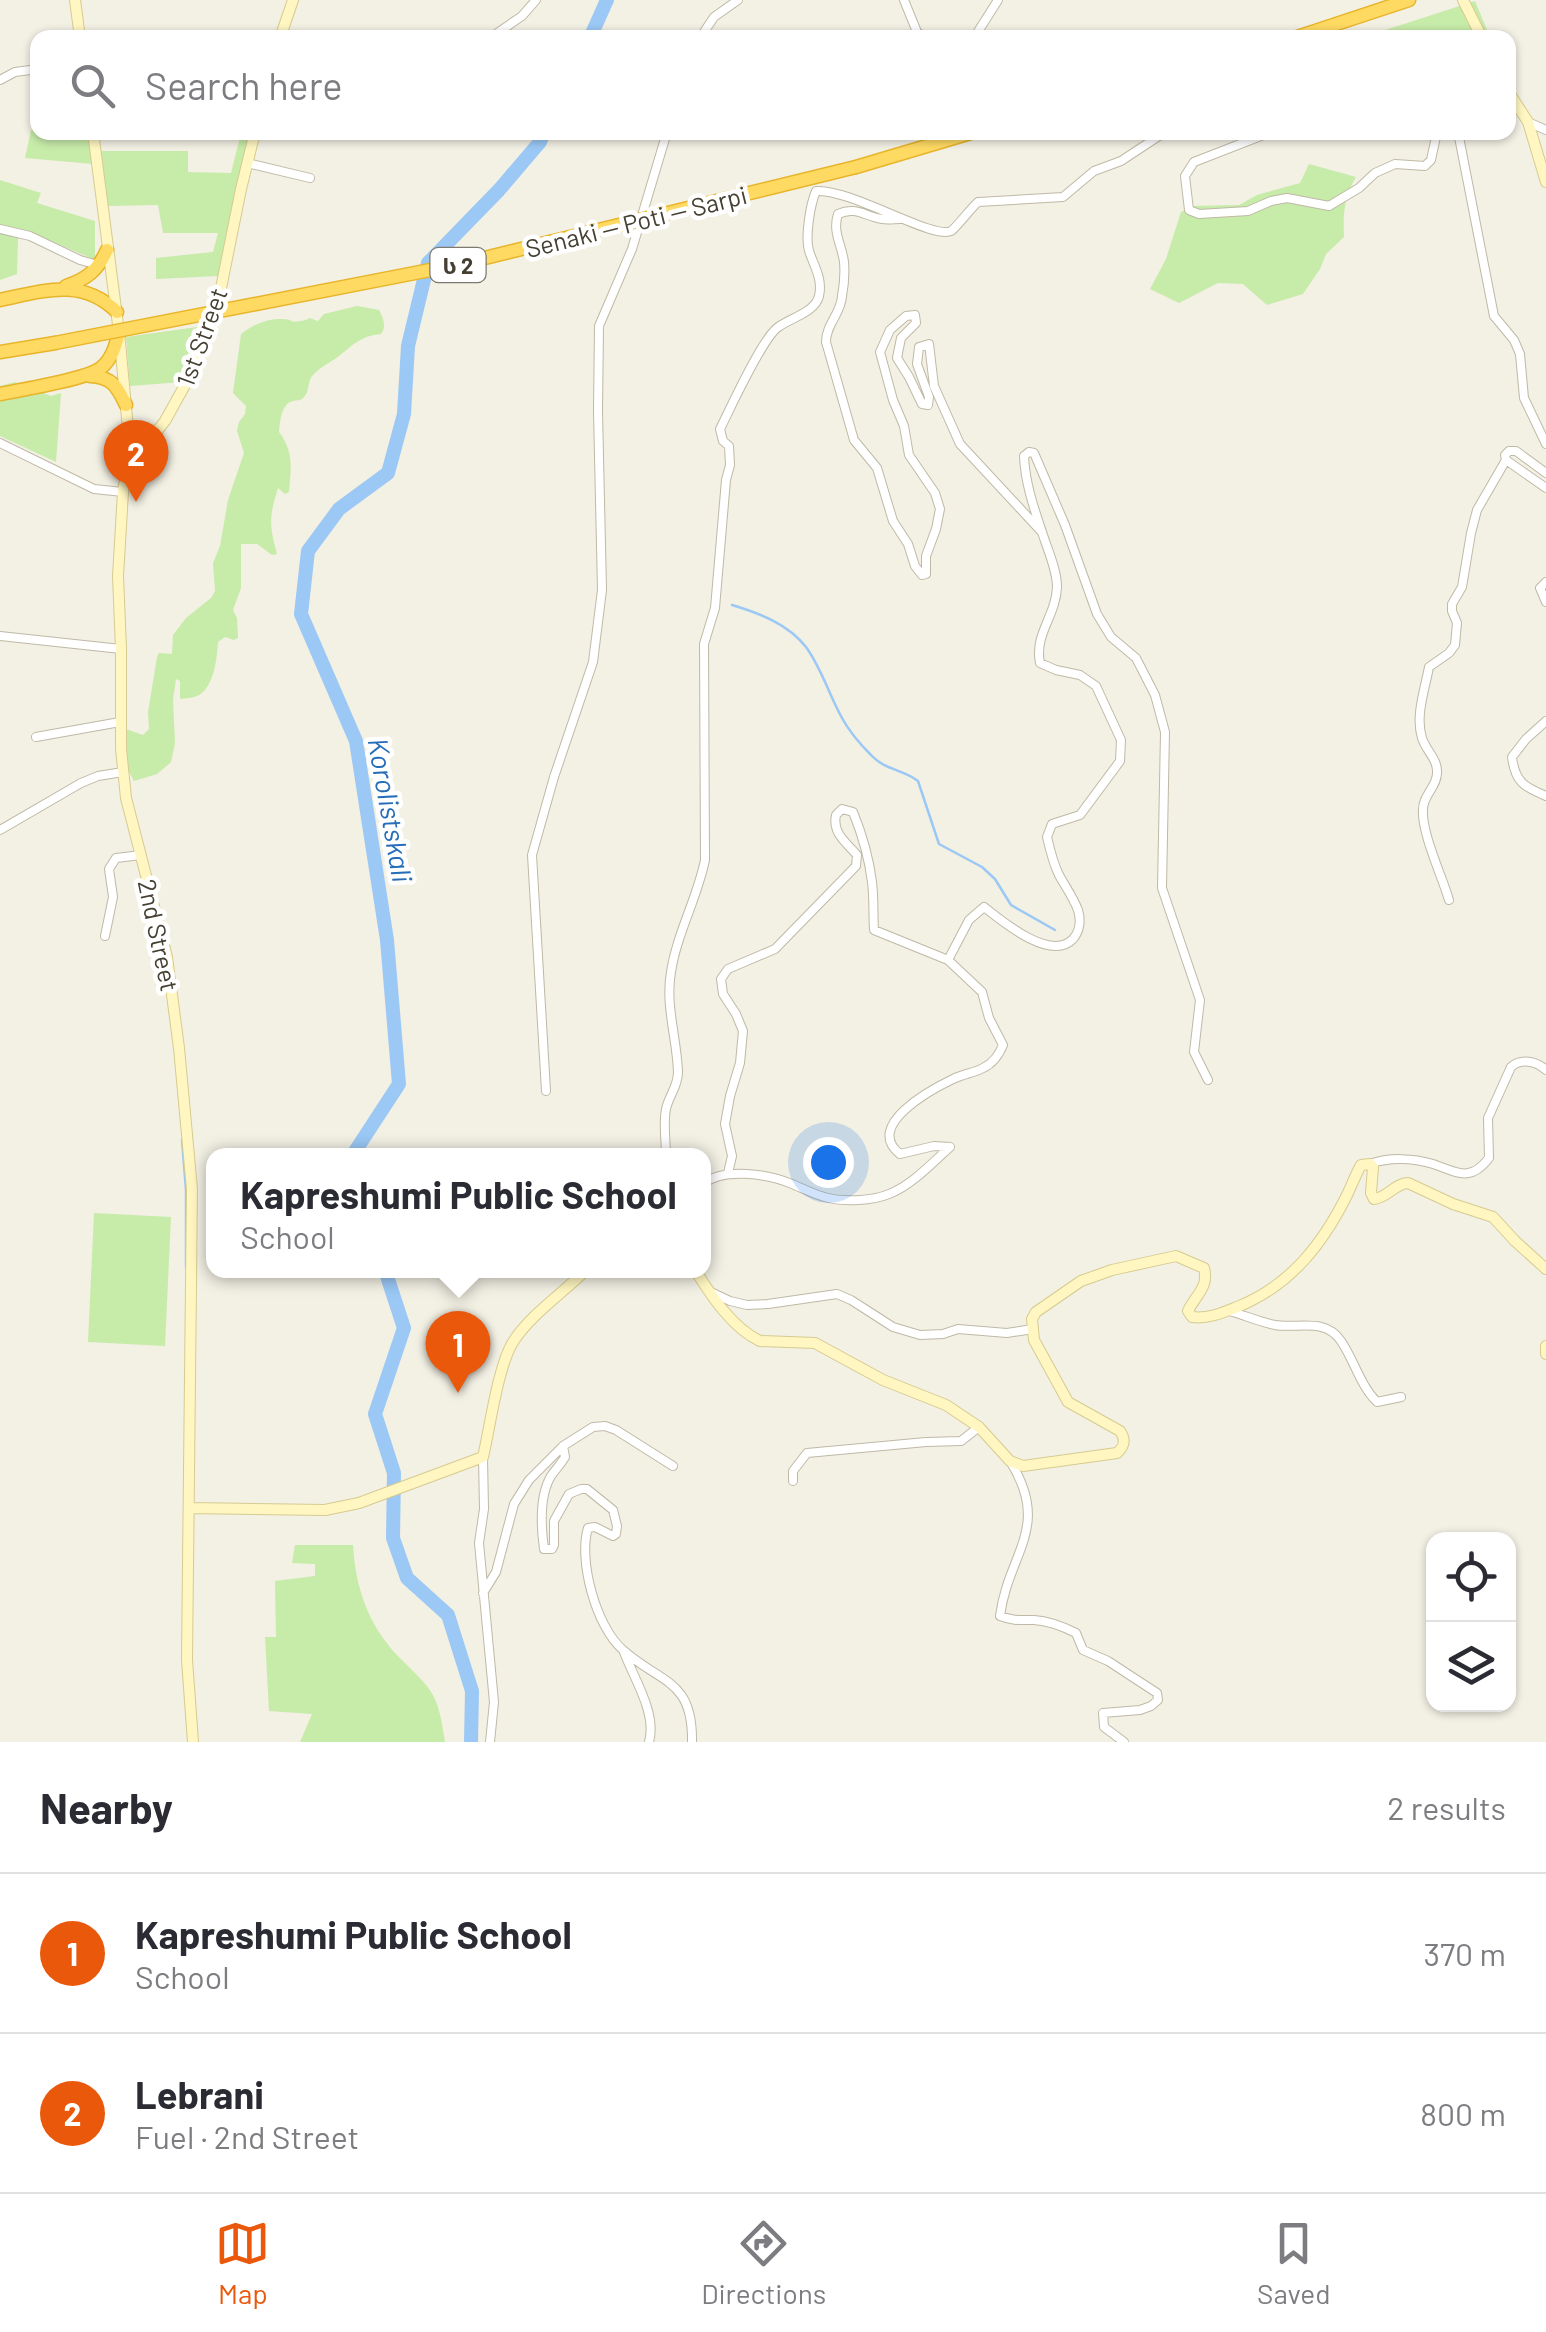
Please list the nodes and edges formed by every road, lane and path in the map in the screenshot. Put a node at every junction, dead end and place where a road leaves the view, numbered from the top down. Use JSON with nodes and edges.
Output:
{"nodes":[{"id":1,"x":75,"y":0,"type":"edge"},
{"id":2,"x":293,"y":0,"type":"edge"},
{"id":3,"x":536,"y":0,"type":"edge"},
{"id":4,"x":738,"y":0,"type":"edge"},
{"id":5,"x":904,"y":0,"type":"edge"},
{"id":6,"x":982,"y":0,"type":"edge"},
{"id":7,"x":998,"y":0,"type":"edge"},
{"id":8,"x":1409,"y":0,"type":"edge"},
{"id":9,"x":1464,"y":0,"type":"edge"},
{"id":10,"x":990,"y":11,"type":"junction"},
{"id":11,"x":79,"y":30,"type":"edge"},
{"id":12,"x":283,"y":30,"type":"edge"},
{"id":13,"x":502,"y":30,"type":"edge"},
{"id":14,"x":705,"y":30,"type":"edge"},
{"id":15,"x":915,"y":30,"type":"edge"},
{"id":16,"x":979,"y":30,"type":"edge"},
{"id":17,"x":1318,"y":30,"type":"edge"},
{"id":18,"x":1478,"y":30,"type":"edge"},
{"id":19,"x":30,"y":71,"type":"edge"},
{"id":20,"x":0,"y":80,"type":"edge"},
{"id":21,"x":1516,"y":103,"type":"edge"},
{"id":22,"x":1528,"y":122,"type":"junction"},
{"id":23,"x":1546,"y":130,"type":"edge"},
{"id":24,"x":93,"y":140,"type":"edge"},
{"id":25,"x":253,"y":140,"type":"edge"},
{"id":26,"x":665,"y":140,"type":"edge"},
{"id":27,"x":946,"y":140,"type":"edge"},
{"id":28,"x":1153,"y":140,"type":"edge"},
{"id":29,"x":1250,"y":140,"type":"edge"},
{"id":30,"x":1435,"y":140,"type":"edge"},
{"id":31,"x":1460,"y":140,"type":"edge"},
{"id":32,"x":248,"y":163,"type":"junction"},
{"id":33,"x":310,"y":178,"type":"dead end"},
{"id":34,"x":1546,"y":182,"type":"edge"},
{"id":35,"x":905,"y":220,"type":"junction"},
{"id":36,"x":0,"y":229,"type":"edge"},
{"id":37,"x":107,"y":250,"type":"joint"},
{"id":38,"x":104,"y":267,"type":"junction"},
{"id":39,"x":54,"y":290,"type":"junction"},
{"id":40,"x":0,"y":300,"type":"edge"},
{"id":41,"x":116,"y":312,"type":"junction"},
{"id":42,"x":119,"y":332,"type":"junction"},
{"id":43,"x":0,"y":352,"type":"edge"},
{"id":44,"x":82,"y":375,"type":"junction"},
{"id":45,"x":0,"y":394,"type":"edge"},
{"id":46,"x":126,"y":405,"type":"junction"},
{"id":47,"x":128,"y":426,"type":"junction"},
{"id":48,"x":160,"y":428,"type":"junction"},
{"id":49,"x":0,"y":443,"type":"edge"},
{"id":50,"x":1546,"y":444,"type":"edge"},
{"id":51,"x":1506,"y":460,"type":"junction"},
{"id":52,"x":128,"y":468,"type":"junction"},
{"id":53,"x":1546,"y":472,"type":"edge"},
{"id":54,"x":1546,"y":488,"type":"edge"},
{"id":55,"x":123,"y":492,"type":"junction"},
{"id":56,"x":1041,"y":530,"type":"junction"},
{"id":57,"x":1546,"y":582,"type":"edge"},
{"id":58,"x":1546,"y":602,"type":"edge"},
{"id":59,"x":0,"y":636,"type":"edge"},
{"id":60,"x":121,"y":649,"type":"junction"},
{"id":61,"x":1546,"y":721,"type":"edge"},
{"id":62,"x":120,"y":722,"type":"junction"},
{"id":63,"x":36,"y":737,"type":"dead end"},
{"id":64,"x":123,"y":772,"type":"junction"},
{"id":65,"x":1546,"y":796,"type":"edge"},
{"id":66,"x":0,"y":830,"type":"edge"},
{"id":67,"x":141,"y":855,"type":"junction"},
{"id":68,"x":1450,"y":900,"type":"dead end"},
{"id":69,"x":105,"y":936,"type":"dead end"},
{"id":70,"x":948,"y":960,"type":"junction"},
{"id":71,"x":1546,"y":1070,"type":"edge"},
{"id":72,"x":1208,"y":1080,"type":"dead end"},
{"id":73,"x":546,"y":1091,"type":"dead end"},
{"id":74,"x":666,"y":1148,"type":"edge"},
{"id":75,"x":1370,"y":1164,"type":"junction"},
{"id":76,"x":728,"y":1174,"type":"junction"},
{"id":77,"x":711,"y":1179,"type":"edge"},
{"id":78,"x":1546,"y":1269,"type":"edge"},
{"id":79,"x":577,"y":1278,"type":"edge"},
{"id":80,"x":701,"y":1278,"type":"edge"},
{"id":81,"x":709,"y":1291,"type":"junction"},
{"id":82,"x":1229,"y":1311,"type":"junction"},
{"id":83,"x":1033,"y":1329,"type":"junction"},
{"id":84,"x":1546,"y":1346,"type":"edge"},
{"id":85,"x":1546,"y":1354,"type":"edge"},
{"id":86,"x":1400,"y":1397,"type":"dead end"},
{"id":87,"x":980,"y":1427,"type":"junction"},
{"id":88,"x":563,"y":1446,"type":"junction"},
{"id":89,"x":483,"y":1457,"type":"junction"},
{"id":90,"x":1010,"y":1461,"type":"junction"},
{"id":91,"x":673,"y":1466,"type":"dead end"},
{"id":92,"x":792,"y":1481,"type":"dead end"},
{"id":93,"x":189,"y":1508,"type":"junction"},
{"id":94,"x":483,"y":1593,"type":"junction"},
{"id":95,"x":624,"y":1652,"type":"junction"},
{"id":96,"x":193,"y":1742,"type":"edge"},
{"id":97,"x":490,"y":1742,"type":"edge"},
{"id":98,"x":649,"y":1742,"type":"edge"},
{"id":99,"x":692,"y":1742,"type":"edge"},
{"id":100,"x":1124,"y":1742,"type":"edge"}],
"edges":[{"from":1,"to":11,"type":"street"},
{"from":2,"to":12,"type":"street"},
{"from":3,"to":13,"type":"street"},
{"from":4,"to":14,"type":"street"},
{"from":5,"to":15,"type":"street"},
{"from":6,"to":10,"type":"street"},
{"from":7,"to":10,"type":"street"},
{"from":8,"to":17,"type":"highway"},
{"from":9,"to":18,"type":"street"},
{"from":10,"to":16,"type":"street"},
{"from":19,"to":20,"type":"street"},
{"from":21,"to":22,"type":"street"},
{"from":22,"to":23,"type":"street"},
{"from":22,"to":34,"type":"street"},
{"from":24,"to":37,"type":"street"},
{"from":25,"to":32,"type":"street","name":"1st Street"},
{"from":26,"to":73,"type":"street"},
{"from":27,"to":43,"type":"highway","name":"Senaki — Poti — Sarpi","number":"ს 2","bridge":true},
{"from":28,"to":35,"type":"street"},
{"from":29,"to":30,"type":"street"},
{"from":31,"to":50,"type":"street"},
{"from":32,"to":33,"type":"street"},
{"from":32,"to":48,"type":"street","name":"1st Street"},
{"from":35,"to":56,"type":"street"},
{"from":35,"to":74,"type":"street"},
{"from":36,"to":38,"type":"street"},
{"from":37,"to":38,"type":"highway"},
{"from":38,"to":39,"type":"highway"},
{"from":38,"to":41,"type":"street","name":"2nd Street"},
{"from":39,"to":40,"type":"highway"},
{"from":39,"to":41,"type":"highway"},
{"from":41,"to":42,"type":"street","name":"2nd Street"},
{"from":42,"to":44,"type":"highway"},
{"from":42,"to":46,"type":"street","name":"2nd Street"},
{"from":44,"to":45,"type":"highway"},
{"from":44,"to":46,"type":"highway"},
{"from":46,"to":47,"type":"street","name":"2nd Street"},
{"from":47,"to":48,"type":"street"},
{"from":47,"to":52,"type":"street","name":"2nd Street"},
{"from":48,"to":52,"type":"street","name":"1st Street"},
{"from":49,"to":55,"type":"street"},
{"from":51,"to":53,"type":"street"},
{"from":51,"to":54,"type":"street"},
{"from":51,"to":68,"type":"street"},
{"from":52,"to":55,"type":"street","name":"2nd Street"},
{"from":55,"to":60,"type":"street","name":"2nd Street"},
{"from":56,"to":70,"type":"street"},
{"from":56,"to":72,"type":"street"},
{"from":57,"to":58,"type":"street"},
{"from":59,"to":60,"type":"street"},
{"from":60,"to":62,"type":"street","name":"2nd Street"},
{"from":61,"to":65,"type":"street"},
{"from":62,"to":63,"type":"street"},
{"from":62,"to":64,"type":"street","name":"2nd Street"},
{"from":64,"to":66,"type":"street"},
{"from":64,"to":67,"type":"street","name":"2nd Street"},
{"from":67,"to":69,"type":"street"},
{"from":67,"to":93,"type":"street","name":"2nd Street"},
{"from":70,"to":76,"type":"street"},
{"from":70,"to":76,"type":"street"},
{"from":71,"to":75,"type":"street"},
{"from":75,"to":78,"type":"street"},
{"from":75,"to":82,"type":"street"},
{"from":76,"to":77,"type":"street"},
{"from":79,"to":89,"type":"street"},
{"from":80,"to":81,"type":"street"},
{"from":81,"to":83,"type":"street"},
{"from":81,"to":87,"type":"street"},
{"from":82,"to":83,"type":"street"},
{"from":82,"to":86,"type":"street"},
{"from":83,"to":90,"type":"street"},
{"from":84,"to":85,"type":"street"},
{"from":87,"to":90,"type":"street"},
{"from":87,"to":92,"type":"street"},
{"from":88,"to":91,"type":"street"},
{"from":88,"to":94,"type":"street"},
{"from":88,"to":95,"type":"street"},
{"from":89,"to":93,"type":"street"},
{"from":89,"to":94,"type":"street"},
{"from":90,"to":100,"type":"street"},
{"from":93,"to":96,"type":"street","name":"2nd Street"},
{"from":94,"to":97,"type":"street"},
{"from":95,"to":98,"type":"street"},
{"from":95,"to":99,"type":"street"}]}
